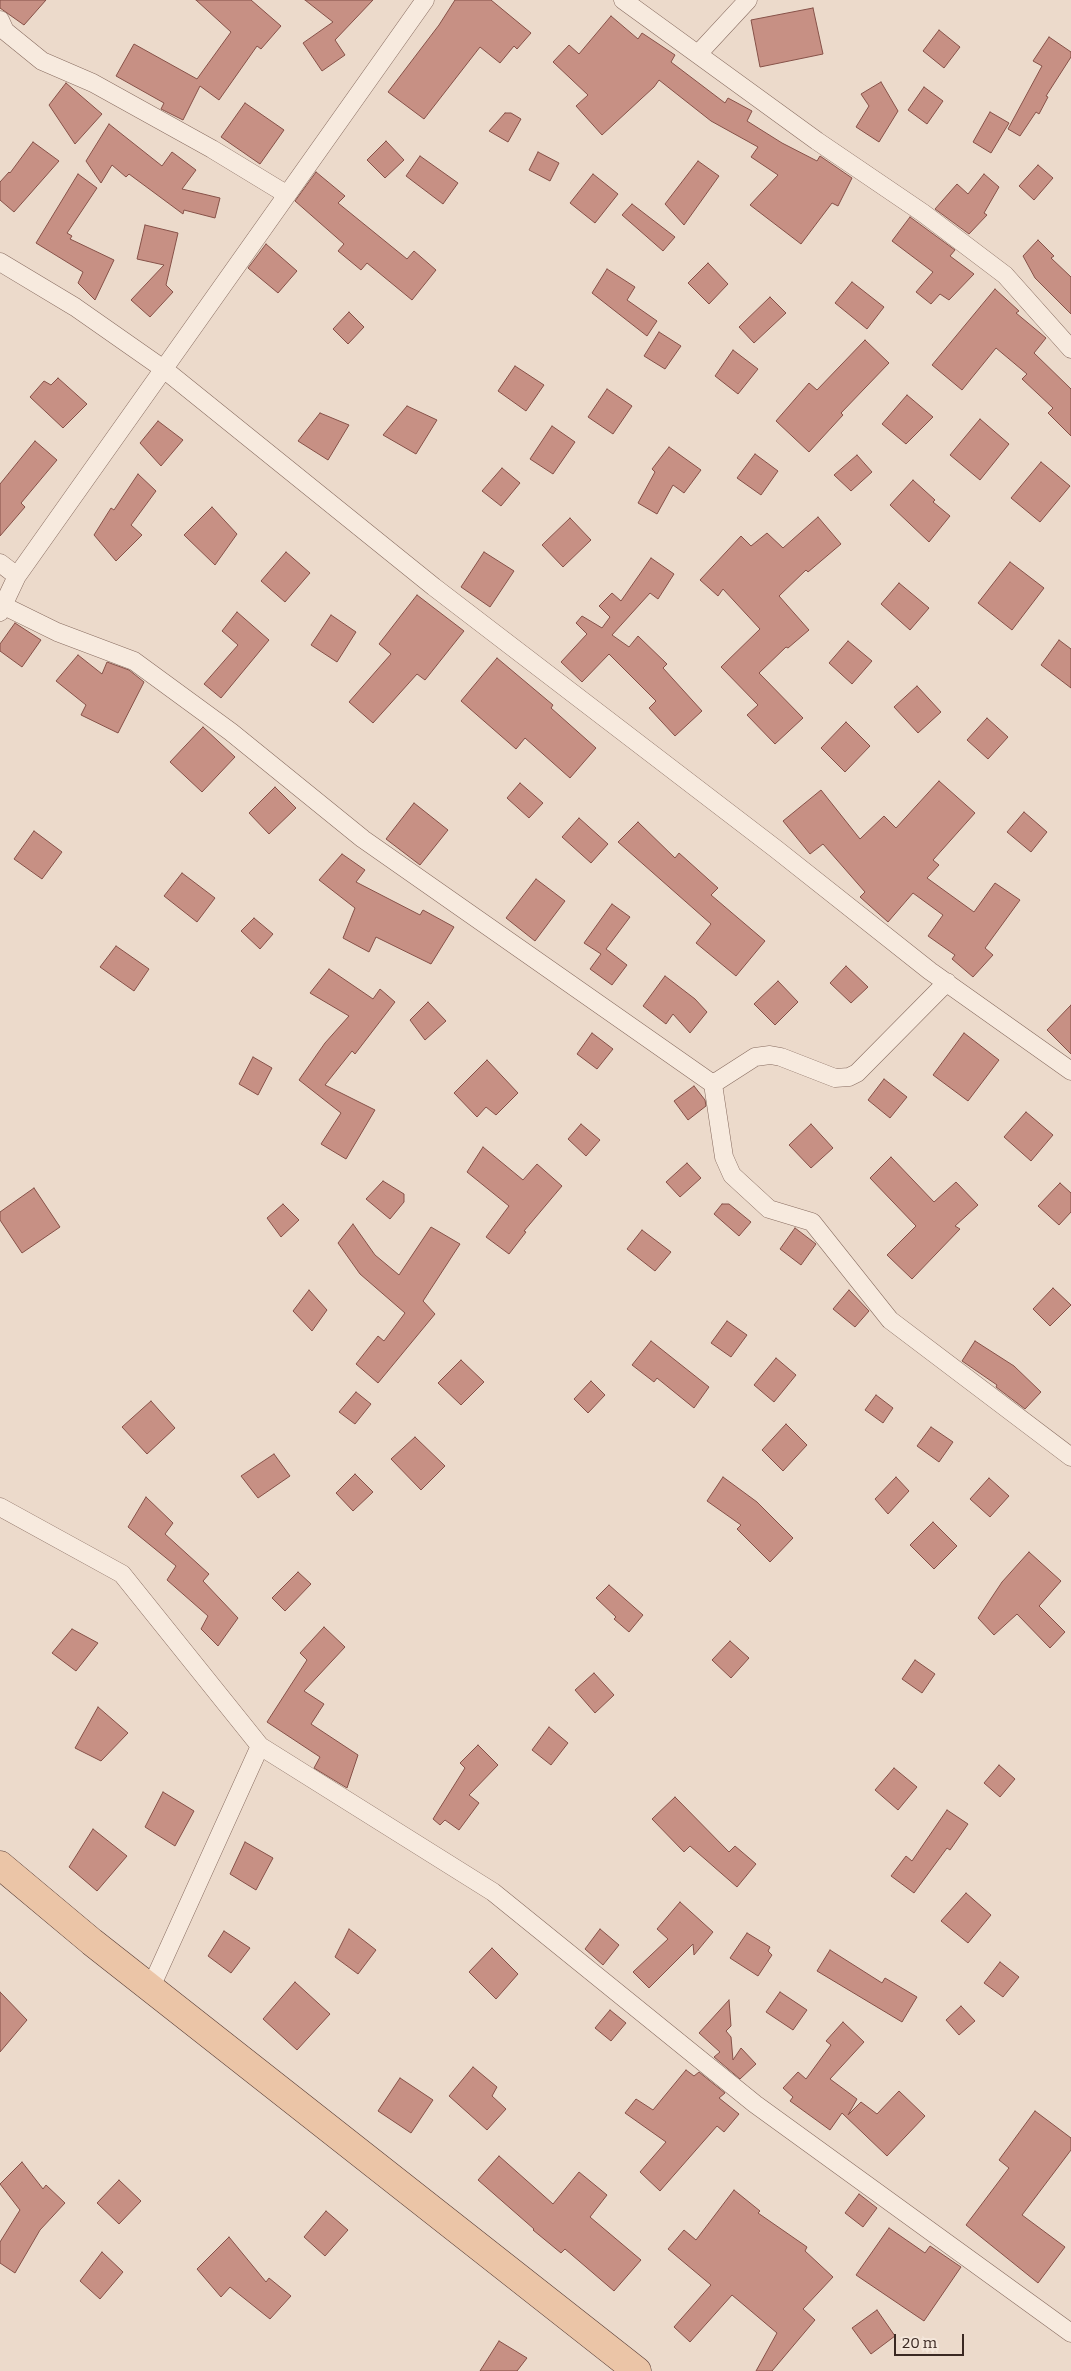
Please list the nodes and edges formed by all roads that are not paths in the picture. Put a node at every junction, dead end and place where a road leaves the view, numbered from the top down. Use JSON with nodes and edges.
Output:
{"nodes":[{"id":1,"x":425,"y":0,"type":"edge"},
{"id":2,"x":624,"y":0,"type":"edge"},
{"id":3,"x":748,"y":0,"type":"edge"},
{"id":4,"x":0,"y":20,"type":"edge"},
{"id":5,"x":698,"y":54,"type":"junction"},
{"id":6,"x":286,"y":194,"type":"junction"},
{"id":7,"x":0,"y":262,"type":"edge"},
{"id":8,"x":1071,"y":349,"type":"edge"},
{"id":9,"x":165,"y":370,"type":"junction"},
{"id":10,"x":0,"y":563,"type":"edge"},
{"id":11,"x":17,"y":576,"type":"junction"},
{"id":12,"x":2,"y":609,"type":"edge"},
{"id":13,"x":947,"y":982,"type":"junction"},
{"id":14,"x":1071,"y":1071,"type":"edge"},
{"id":15,"x":713,"y":1084,"type":"junction"},
{"id":16,"x":1071,"y":1457,"type":"edge"},
{"id":17,"x":0,"y":1507,"type":"edge"},
{"id":18,"x":260,"y":1746,"type":"junction"},
{"id":19,"x":0,"y":1865,"type":"edge"},
{"id":20,"x":151,"y":1987,"type":"junction"},
{"id":21,"x":1071,"y":2333,"type":"edge"},
{"id":22,"x":637,"y":2371,"type":"edge"}],
"edges":[{"from":1,"to":6,"type":"street"},
{"from":2,"to":5,"type":"street"},
{"from":3,"to":5,"type":"street"},
{"from":4,"to":6,"type":"street"},
{"from":5,"to":8,"type":"street"},
{"from":6,"to":9,"type":"street"},
{"from":7,"to":9,"type":"street"},
{"from":9,"to":11,"type":"street"},
{"from":9,"to":13,"type":"street"},
{"from":10,"to":11,"type":"street"},
{"from":11,"to":12,"type":"street"},
{"from":12,"to":15,"type":"street"},
{"from":13,"to":14,"type":"street"},
{"from":13,"to":15,"type":"street"},
{"from":15,"to":16,"type":"street"},
{"from":17,"to":18,"type":"street"},
{"from":18,"to":20,"type":"street"},
{"from":18,"to":21,"type":"street"},
{"from":19,"to":20,"type":"main road"},
{"from":20,"to":22,"type":"main road"}]}
